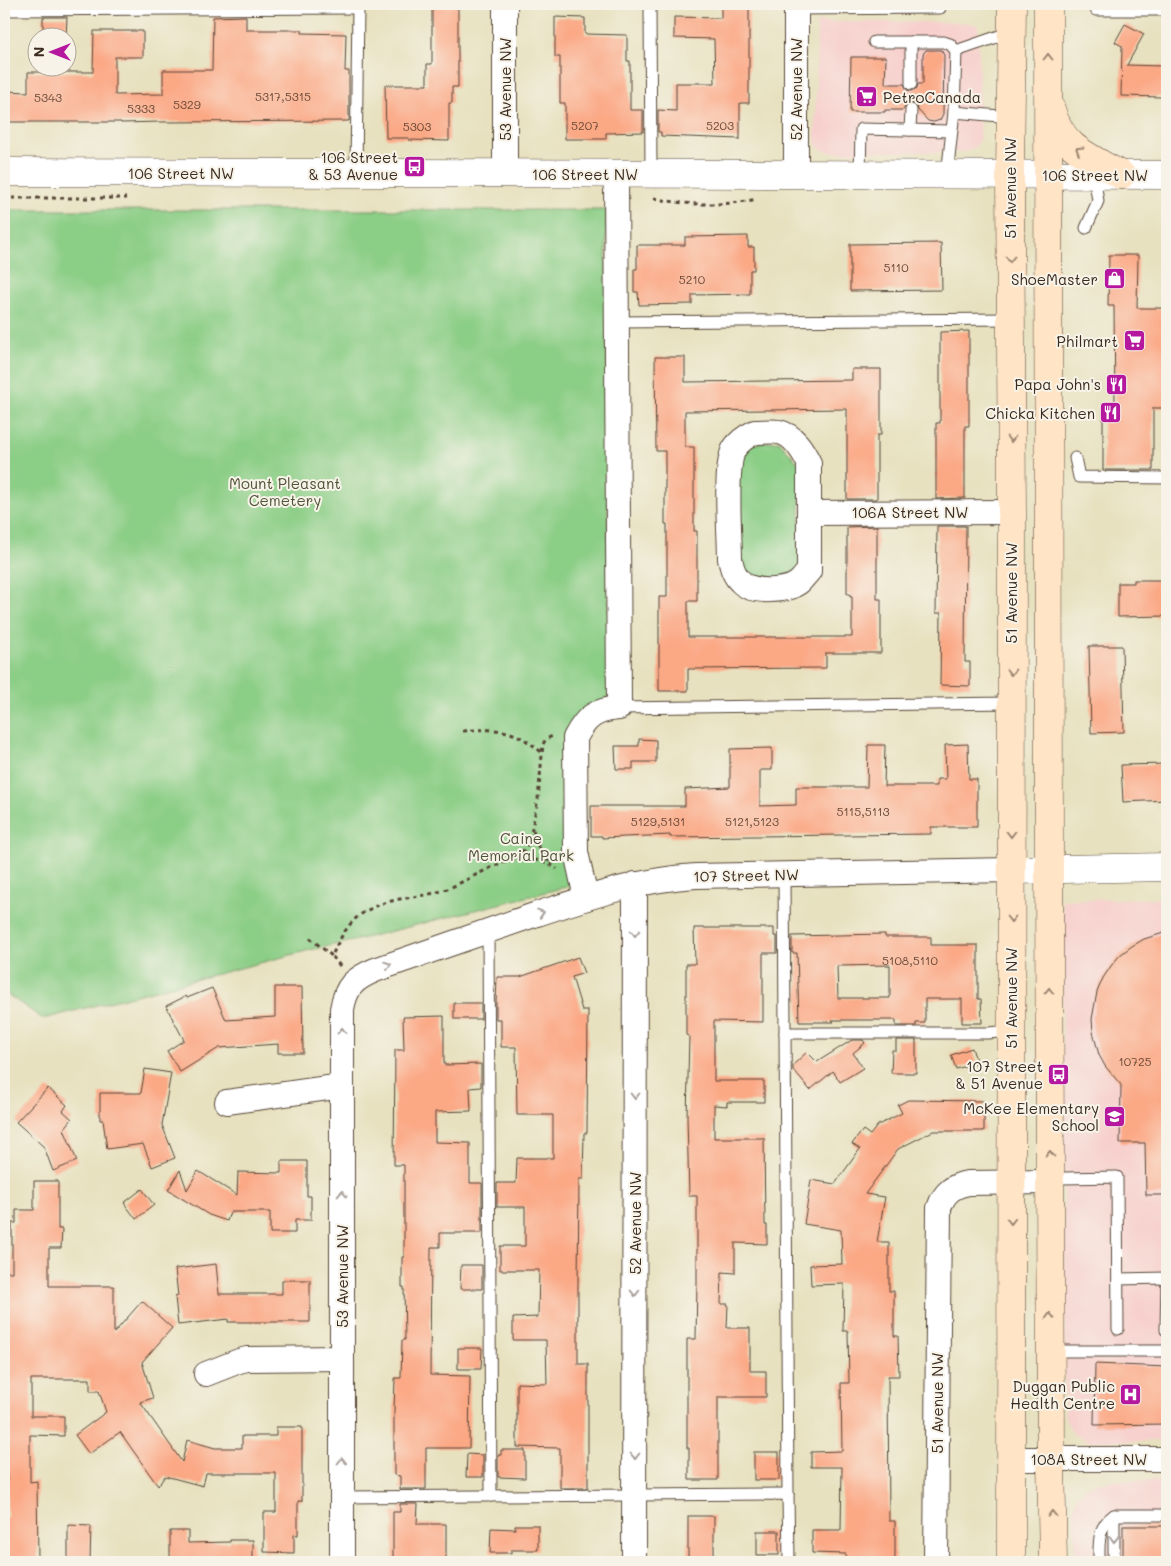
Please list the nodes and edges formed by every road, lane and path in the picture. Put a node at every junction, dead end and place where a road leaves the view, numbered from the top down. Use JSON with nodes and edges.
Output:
{"nodes":[{"id":1,"x":505,"y":4,"type":"edge"},
{"id":2,"x":650,"y":4,"type":"edge"},
{"id":3,"x":940,"y":4,"type":"edge"},
{"id":4,"x":1012,"y":4,"type":"edge"},
{"id":5,"x":1048,"y":4,"type":"edge"},
{"id":6,"x":1096,"y":4,"type":"edge"},
{"id":7,"x":358,"y":6,"type":"edge"},
{"id":8,"x":796,"y":6,"type":"edge"},
{"id":9,"x":4,"y":10,"type":"edge"},
{"id":10,"x":1167,"y":10,"type":"edge"},
{"id":11,"x":1012,"y":31,"type":"junction"},
{"id":12,"x":874,"y":42,"type":"dead end"},
{"id":13,"x":911,"y":42,"type":"junction"},
{"id":14,"x":956,"y":50,"type":"junction"},
{"id":15,"x":911,"y":67,"type":"junction"},
{"id":16,"x":924,"y":67,"type":"dead end"},
{"id":17,"x":911,"y":84,"type":"dead end"},
{"id":18,"x":1048,"y":98,"type":"junction"},
{"id":19,"x":911,"y":110,"type":"dead end"},
{"id":20,"x":954,"y":112,"type":"junction"},
{"id":21,"x":1011,"y":117,"type":"junction"},
{"id":22,"x":910,"y":130,"type":"junction"},
{"id":23,"x":951,"y":131,"type":"junction"},
{"id":24,"x":4,"y":172,"type":"edge"},
{"id":25,"x":356,"y":172,"type":"junction"},
{"id":26,"x":505,"y":174,"type":"junction"},
{"id":27,"x":616,"y":174,"type":"junction"},
{"id":28,"x":651,"y":174,"type":"junction"},
{"id":29,"x":796,"y":175,"type":"junction"},
{"id":30,"x":860,"y":175,"type":"junction"},
{"id":31,"x":947,"y":175,"type":"junction"},
{"id":32,"x":1094,"y":175,"type":"junction"},
{"id":33,"x":1121,"y":175,"type":"junction"},
{"id":34,"x":1167,"y":175,"type":"edge"},
{"id":35,"x":1010,"y":176,"type":"junction"},
{"id":36,"x":1048,"y":176,"type":"junction"},
{"id":37,"x":1086,"y":228,"type":"dead end"},
{"id":38,"x":1010,"y":319,"type":"junction"},
{"id":39,"x":617,"y":322,"type":"junction"},
{"id":40,"x":1075,"y":458,"type":"dead end"},
{"id":41,"x":1167,"y":478,"type":"edge"},
{"id":42,"x":1012,"y":512,"type":"junction"},
{"id":43,"x":809,"y":513,"type":"junction"},
{"id":44,"x":1011,"y":703,"type":"junction"},
{"id":45,"x":619,"y":708,"type":"junction"},
{"id":46,"x":580,"y":729,"type":"junction"},
{"id":47,"x":463,"y":731,"type":"dead end"},
{"id":48,"x":542,"y":753,"type":"junction"},
{"id":49,"x":532,"y":828,"type":"junction"},
{"id":50,"x":516,"y":859,"type":"junction"},
{"id":51,"x":552,"y":864,"type":"junction"},
{"id":52,"x":1167,"y":867,"type":"edge"},
{"id":53,"x":557,"y":870,"type":"dead end"},
{"id":54,"x":1011,"y":870,"type":"junction"},
{"id":55,"x":1049,"y":870,"type":"junction"},
{"id":56,"x":784,"y":874,"type":"junction"},
{"id":57,"x":635,"y":884,"type":"junction"},
{"id":58,"x":586,"y":898,"type":"junction"},
{"id":59,"x":488,"y":931,"type":"junction"},
{"id":60,"x":310,"y":938,"type":"dead end"},
{"id":61,"x":332,"y":956,"type":"junction"},
{"id":62,"x":346,"y":990,"type":"junction"},
{"id":63,"x":1011,"y":1031,"type":"junction"},
{"id":64,"x":785,"y":1033,"type":"junction"},
{"id":65,"x":342,"y":1086,"type":"junction"},
{"id":66,"x":227,"y":1102,"type":"dead end"},
{"id":67,"x":1011,"y":1182,"type":"junction"},
{"id":68,"x":1050,"y":1182,"type":"junction"},
{"id":69,"x":1167,"y":1278,"type":"edge"},
{"id":70,"x":1118,"y":1279,"type":"junction"},
{"id":71,"x":1118,"y":1329,"type":"dead end"},
{"id":72,"x":1166,"y":1330,"type":"edge"},
{"id":73,"x":1050,"y":1351,"type":"junction"},
{"id":74,"x":1167,"y":1351,"type":"edge"},
{"id":75,"x":342,"y":1358,"type":"junction"},
{"id":76,"x":206,"y":1374,"type":"dead end"},
{"id":77,"x":1011,"y":1459,"type":"junction"},
{"id":78,"x":1051,"y":1459,"type":"junction"},
{"id":79,"x":1167,"y":1459,"type":"edge"},
{"id":80,"x":788,"y":1494,"type":"junction"},
{"id":81,"x":491,"y":1496,"type":"junction"},
{"id":82,"x":635,"y":1496,"type":"junction"},
{"id":83,"x":342,"y":1498,"type":"junction"},
{"id":84,"x":1114,"y":1515,"type":"junction"},
{"id":85,"x":1167,"y":1515,"type":"edge"},
{"id":86,"x":342,"y":1562,"type":"edge"},
{"id":87,"x":634,"y":1562,"type":"edge"},
{"id":88,"x":789,"y":1562,"type":"edge"},
{"id":89,"x":936,"y":1562,"type":"edge"},
{"id":90,"x":1011,"y":1562,"type":"edge"},
{"id":91,"x":1053,"y":1562,"type":"edge"},
{"id":92,"x":1099,"y":1562,"type":"edge"},
{"id":93,"x":1114,"y":1562,"type":"edge"}],
"edges":[{"from":1,"to":26,"type":"street","name":"53 Avenue NW"},
{"from":2,"to":28,"type":"lane"},
{"from":3,"to":8,"type":"lane"},
{"from":4,"to":11,"type":"main road","name":"51 Avenue NW"},
{"from":18,"to":5,"type":"main road","one_way":true},
{"from":6,"to":10,"type":"lane"},
{"from":7,"to":9,"type":"lane"},
{"from":7,"to":25,"type":"lane"},
{"from":8,"to":29,"type":"street","name":"52 Avenue NW"},
{"from":11,"to":14,"type":"lane"},
{"from":11,"to":21,"type":"main road","name":"51 Avenue NW"},
{"from":12,"to":13,"type":"lane"},
{"from":13,"to":14,"type":"lane"},
{"from":13,"to":15,"type":"lane"},
{"from":14,"to":20,"type":"lane"},
{"from":15,"to":16,"type":"lane"},
{"from":15,"to":17,"type":"lane"},
{"from":33,"to":18,"type":"main road","one_way":true},
{"from":18,"to":36,"type":"main road"},
{"from":19,"to":22,"type":"lane"},
{"from":20,"to":21,"type":"lane"},
{"from":20,"to":23,"type":"lane"},
{"from":21,"to":35,"type":"main road","name":"51 Avenue NW"},
{"from":22,"to":23,"type":"lane"},
{"from":22,"to":30,"type":"lane"},
{"from":23,"to":31,"type":"lane"},
{"from":24,"to":25,"type":"street","name":"106 Street NW"},
{"from":25,"to":26,"type":"street","name":"106 Street NW"},
{"from":26,"to":27,"type":"street","name":"106 Street NW"},
{"from":27,"to":28,"type":"street","name":"106 Street NW"},
{"from":27,"to":39,"type":"street"},
{"from":28,"to":29,"type":"street","name":"106 Street NW"},
{"from":29,"to":30,"type":"street","name":"106 Street NW"},
{"from":30,"to":31,"type":"street","name":"106 Street NW"},
{"from":31,"to":35,"type":"street","name":"106 Street NW"},
{"from":32,"to":33,"type":"street","name":"106 Street NW"},
{"from":32,"to":36,"type":"street","name":"106 Street NW"},
{"from":32,"to":37,"type":"lane"},
{"from":33,"to":34,"type":"street","name":"106 Street NW"},
{"from":35,"to":36,"type":"street","name":"106 Street NW"},
{"from":35,"to":38,"type":"main road","name":"51 Avenue NW","one_way":true},
{"from":36,"to":55,"type":"main road"},
{"from":38,"to":39,"type":"lane"},
{"from":38,"to":42,"type":"main road","name":"51 Avenue NW","one_way":true},
{"from":39,"to":45,"type":"street"},
{"from":40,"to":41,"type":"lane"},
{"from":42,"to":43,"type":"street","name":"106A Street NW"},
{"from":42,"to":44,"type":"main road","name":"51 Avenue NW","one_way":true},
{"from":43,"to":43,"type":"street"},
{"from":44,"to":45,"type":"lane"},
{"from":44,"to":54,"type":"main road","name":"51 Avenue NW","one_way":true},
{"from":45,"to":46,"type":"street"},
{"from":46,"to":48,"type":"path"},
{"from":46,"to":58,"type":"street"},
{"from":47,"to":48,"type":"path"},
{"from":48,"to":49,"type":"path"},
{"from":49,"to":50,"type":"path"},
{"from":49,"to":51,"type":"path"},
{"from":50,"to":51,"type":"path"},
{"from":50,"to":61,"type":"path"},
{"from":51,"to":53,"type":"path"},
{"from":52,"to":55,"type":"street","name":"107 Street NW"},
{"from":54,"to":55,"type":"street","name":"107 Street NW"},
{"from":54,"to":56,"type":"street","name":"107 Street NW"},
{"from":54,"to":63,"type":"main road","name":"51 Avenue NW","one_way":true},
{"from":68,"to":55,"type":"main road","one_way":true},
{"from":56,"to":57,"type":"street","name":"107 Street NW"},
{"from":56,"to":64,"type":"lane"},
{"from":57,"to":58,"type":"street","name":"107 Street NW"},
{"from":57,"to":82,"type":"street","name":"52 Avenue NW","one_way":true},
{"from":59,"to":58,"type":"street","name":"107 Street NW","one_way":true},
{"from":62,"to":59,"type":"street","name":"107 Street NW","one_way":true},
{"from":59,"to":81,"type":"lane"},
{"from":60,"to":61,"type":"path"},
{"from":61,"to":62,"type":"path"},
{"from":65,"to":62,"type":"street","name":"53 Avenue NW","one_way":true},
{"from":63,"to":64,"type":"lane"},
{"from":63,"to":67,"type":"main road","name":"51 Avenue NW"},
{"from":64,"to":80,"type":"lane"},
{"from":65,"to":66,"type":"street"},
{"from":75,"to":65,"type":"street","name":"53 Avenue NW","one_way":true},
{"from":67,"to":68,"type":"street","name":"51 Avenue NW"},
{"from":67,"to":77,"type":"main road","name":"51 Avenue NW","one_way":true},
{"from":67,"to":89,"type":"street","name":"51 Avenue NW"},
{"from":68,"to":70,"type":"lane"},
{"from":73,"to":68,"type":"main road","one_way":true},
{"from":69,"to":70,"type":"lane"},
{"from":69,"to":72,"type":"lane"},
{"from":70,"to":71,"type":"lane"},
{"from":73,"to":74,"type":"lane"},
{"from":73,"to":78,"type":"main road"},
{"from":75,"to":76,"type":"street"},
{"from":83,"to":75,"type":"street","name":"53 Avenue NW","one_way":true},
{"from":77,"to":78,"type":"street","name":"108A Street NW"},
{"from":77,"to":90,"type":"main road","name":"51 Avenue NW"},
{"from":78,"to":79,"type":"street","name":"108A Street NW"},
{"from":91,"to":78,"type":"main road","one_way":true},
{"from":80,"to":82,"type":"lane"},
{"from":80,"to":88,"type":"lane"},
{"from":81,"to":82,"type":"lane"},
{"from":81,"to":83,"type":"lane"},
{"from":82,"to":87,"type":"street","name":"52 Avenue NW"},
{"from":83,"to":86,"type":"street","name":"53 Avenue NW"},
{"from":84,"to":85,"type":"lane"},
{"from":84,"to":92,"type":"lane"},
{"from":84,"to":93,"type":"lane","one_way":true}]}
